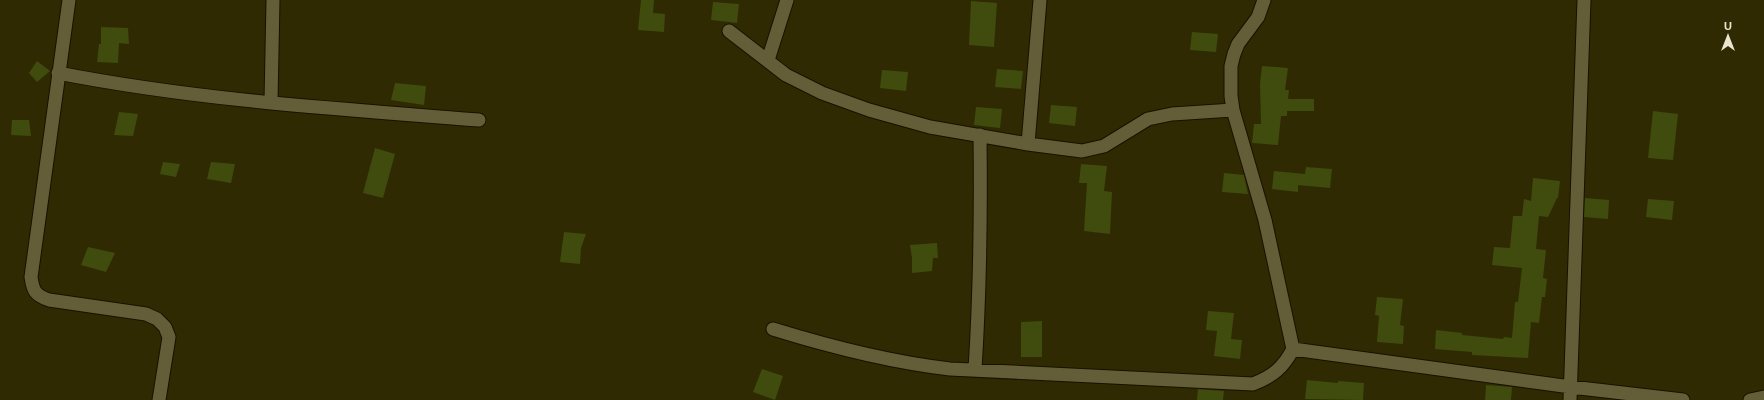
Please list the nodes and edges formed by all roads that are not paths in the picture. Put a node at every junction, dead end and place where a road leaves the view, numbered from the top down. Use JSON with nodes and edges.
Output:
{"nodes":[{"id":1,"x":69,"y":0,"type":"edge"},
{"id":2,"x":273,"y":0,"type":"edge"},
{"id":3,"x":787,"y":0,"type":"edge"},
{"id":4,"x":1040,"y":0,"type":"edge"},
{"id":5,"x":1264,"y":0,"type":"edge"},
{"id":6,"x":1584,"y":0,"type":"edge"},
{"id":7,"x":729,"y":31,"type":"dead end"},
{"id":8,"x":768,"y":60,"type":"junction"},
{"id":9,"x":58,"y":73,"type":"junction"},
{"id":10,"x":271,"y":102,"type":"junction"},
{"id":11,"x":1233,"y":110,"type":"junction"},
{"id":12,"x":479,"y":120,"type":"dead end"},
{"id":13,"x":980,"y":135,"type":"junction"},
{"id":14,"x":1028,"y":144,"type":"junction"},
{"id":15,"x":773,"y":328,"type":"dead end"},
{"id":16,"x":1294,"y":349,"type":"junction"},
{"id":17,"x":975,"y":369,"type":"junction"},
{"id":18,"x":1571,"y":393,"type":"edge"},
{"id":19,"x":1764,"y":397,"type":"edge"},
{"id":20,"x":159,"y":400,"type":"edge"},
{"id":21,"x":1683,"y":400,"type":"edge"},
{"id":22,"x":1750,"y":400,"type":"edge"}],
"edges":[{"from":1,"to":9,"type":"street"},
{"from":2,"to":10,"type":"street"},
{"from":3,"to":8,"type":"street"},
{"from":4,"to":14,"type":"street"},
{"from":5,"to":11,"type":"street"},
{"from":6,"to":18,"type":"street"},
{"from":7,"to":8,"type":"street"},
{"from":8,"to":13,"type":"street"},
{"from":9,"to":10,"type":"street"},
{"from":9,"to":20,"type":"street"},
{"from":10,"to":12,"type":"street"},
{"from":11,"to":14,"type":"street"},
{"from":11,"to":16,"type":"street"},
{"from":13,"to":14,"type":"street"},
{"from":13,"to":17,"type":"street"},
{"from":15,"to":17,"type":"street"},
{"from":16,"to":17,"type":"street"},
{"from":16,"to":18,"type":"street"},
{"from":18,"to":21,"type":"street"},
{"from":19,"to":22,"type":"street"}]}
